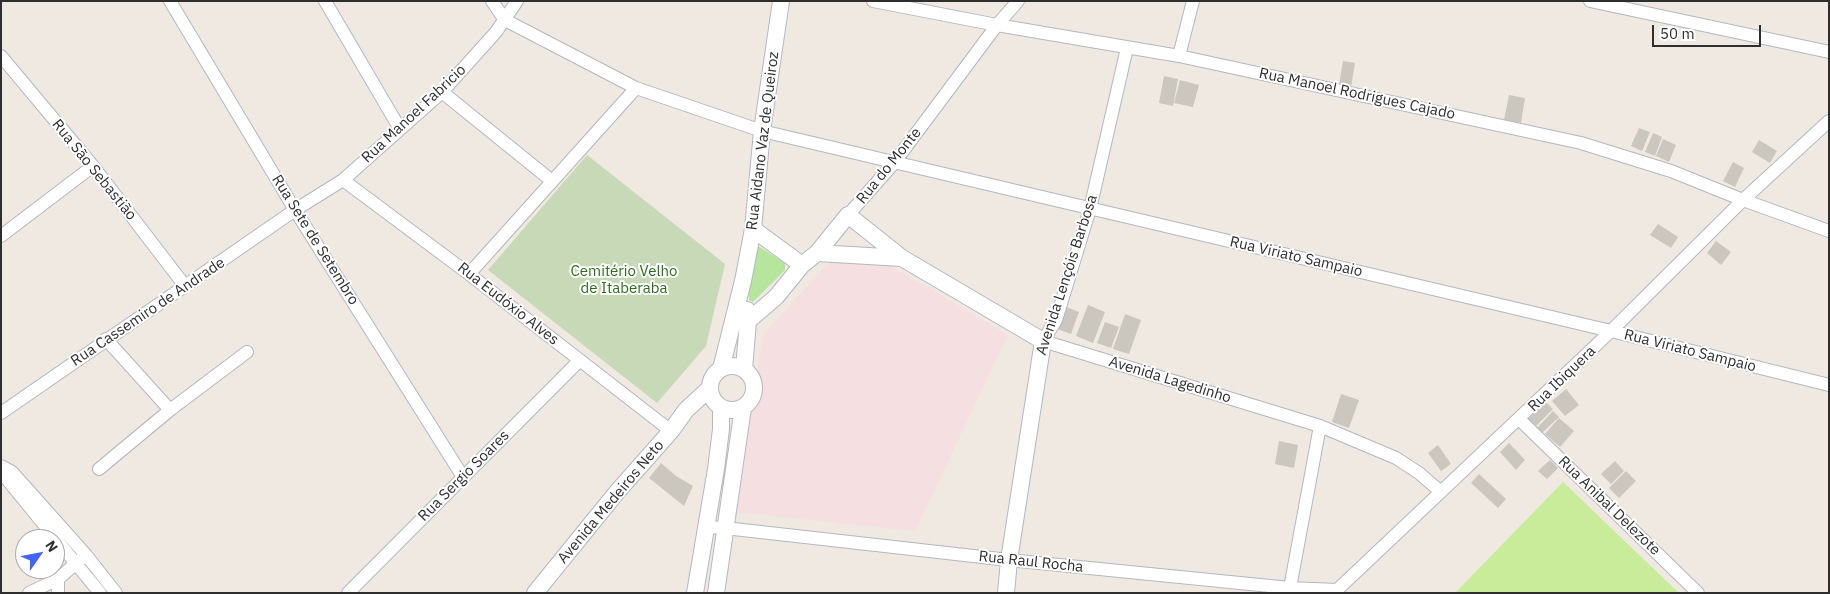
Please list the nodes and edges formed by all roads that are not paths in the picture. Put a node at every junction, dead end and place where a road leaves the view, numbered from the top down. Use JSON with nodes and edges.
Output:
{"nodes":[{"id":1,"x":170,"y":1,"type":"edge"},
{"id":2,"x":324,"y":1,"type":"edge"},
{"id":3,"x":492,"y":1,"type":"edge"},
{"id":4,"x":517,"y":1,"type":"edge"},
{"id":5,"x":781,"y":1,"type":"edge"},
{"id":6,"x":873,"y":1,"type":"edge"},
{"id":7,"x":1018,"y":1,"type":"edge"},
{"id":8,"x":1193,"y":1,"type":"edge"},
{"id":9,"x":1590,"y":1,"type":"edge"},
{"id":10,"x":906,"y":5,"type":"edge"},
{"id":11,"x":1644,"y":7,"type":"edge"},
{"id":12,"x":505,"y":20,"type":"junction"},
{"id":13,"x":997,"y":25,"type":"junction"},
{"id":14,"x":1127,"y":48,"type":"junction"},
{"id":15,"x":1829,"y":52,"type":"edge"},
{"id":16,"x":1,"y":56,"type":"edge"},
{"id":17,"x":1179,"y":56,"type":"junction"},
{"id":18,"x":636,"y":88,"type":"junction"},
{"id":19,"x":442,"y":92,"type":"junction"},
{"id":20,"x":1829,"y":121,"type":"edge"},
{"id":21,"x":400,"y":130,"type":"junction"},
{"id":22,"x":762,"y":131,"type":"junction"},
{"id":23,"x":894,"y":163,"type":"junction"},
{"id":24,"x":93,"y":166,"type":"junction"},
{"id":25,"x":343,"y":180,"type":"junction"},
{"id":26,"x":552,"y":181,"type":"junction"},
{"id":27,"x":1743,"y":200,"type":"junction"},
{"id":28,"x":1090,"y":209,"type":"junction"},
{"id":29,"x":295,"y":210,"type":"junction"},
{"id":30,"x":848,"y":215,"type":"junction"},
{"id":31,"x":753,"y":229,"type":"junction"},
{"id":32,"x":1829,"y":231,"type":"edge"},
{"id":33,"x":1,"y":236,"type":"edge"},
{"id":34,"x":817,"y":253,"type":"junction"},
{"id":35,"x":902,"y":258,"type":"junction"},
{"id":36,"x":802,"y":264,"type":"junction"},
{"id":37,"x":469,"y":274,"type":"junction"},
{"id":38,"x":743,"y":281,"type":"junction"},
{"id":39,"x":185,"y":286,"type":"junction"},
{"id":40,"x":748,"y":321,"type":"junction"},
{"id":41,"x":1611,"y":331,"type":"junction"},
{"id":42,"x":106,"y":339,"type":"junction"},
{"id":43,"x":1043,"y":341,"type":"junction"},
{"id":44,"x":247,"y":352,"type":"dead end"},
{"id":45,"x":580,"y":360,"type":"junction"},
{"id":46,"x":722,"y":369,"type":"junction"},
{"id":47,"x":744,"y":369,"type":"junction"},
{"id":48,"x":1829,"y":385,"type":"edge"},
{"id":49,"x":715,"y":399,"type":"junction"},
{"id":50,"x":743,"y":408,"type":"junction"},
{"id":51,"x":170,"y":410,"type":"junction"},
{"id":52,"x":1,"y":413,"type":"edge"},
{"id":53,"x":1519,"y":419,"type":"junction"},
{"id":54,"x":1320,"y":426,"type":"junction"},
{"id":55,"x":671,"y":431,"type":"junction"},
{"id":56,"x":1,"y":466,"type":"edge"},
{"id":57,"x":99,"y":469,"type":"dead end"},
{"id":58,"x":716,"y":469,"type":"junction"},
{"id":59,"x":734,"y":470,"type":"junction"},
{"id":60,"x":1,"y":472,"type":"edge"},
{"id":61,"x":463,"y":477,"type":"junction"},
{"id":62,"x":1441,"y":492,"type":"junction"},
{"id":63,"x":707,"y":527,"type":"junction"},
{"id":64,"x":725,"y":528,"type":"junction"},
{"id":65,"x":86,"y":555,"type":"junction"},
{"id":66,"x":1009,"y":560,"type":"junction"},
{"id":67,"x":76,"y":564,"type":"junction"},
{"id":68,"x":65,"y":573,"type":"edge"},
{"id":69,"x":58,"y":579,"type":"joint"},
{"id":70,"x":1291,"y":590,"type":"edge"},
{"id":71,"x":1337,"y":591,"type":"edge"},
{"id":72,"x":29,"y":593,"type":"edge"},
{"id":73,"x":58,"y":593,"type":"edge"},
{"id":74,"x":100,"y":593,"type":"edge"},
{"id":75,"x":116,"y":593,"type":"edge"},
{"id":76,"x":348,"y":593,"type":"edge"},
{"id":77,"x":535,"y":593,"type":"edge"},
{"id":78,"x":695,"y":593,"type":"edge"},
{"id":79,"x":716,"y":593,"type":"edge"},
{"id":80,"x":1006,"y":593,"type":"edge"},
{"id":81,"x":1698,"y":593,"type":"edge"}],
"edges":[{"from":1,"to":29,"type":"street","name":"Rua Sete de Setembro"},
{"from":2,"to":21,"type":"street"},
{"from":3,"to":12,"type":"street"},
{"from":4,"to":12,"type":"street","name":"Rua Manoel Fabricio"},
{"from":5,"to":22,"type":"street","name":"Rua Aidano Vaz de Queiroz"},
{"from":6,"to":10,"type":"street","name":"Rua Manoel Rodrigues Cajado"},
{"from":7,"to":13,"type":"street","name":"Rua do Monte"},
{"from":8,"to":17,"type":"street"},
{"from":9,"to":11,"type":"street"},
{"from":10,"to":13,"type":"street","name":"Rua Manoel Rodrigues Cajado"},
{"from":11,"to":15,"type":"street"},
{"from":12,"to":18,"type":"street","name":"Rua Viriato Sampaio"},
{"from":12,"to":19,"type":"street","name":"Rua Manoel Fabricio"},
{"from":13,"to":14,"type":"street","name":"Rua Manoel Rodrigues Cajado"},
{"from":13,"to":23,"type":"street","name":"Rua do Monte"},
{"from":14,"to":17,"type":"street","name":"Rua Manoel Rodrigues Cajado"},
{"from":14,"to":28,"type":"street","name":"Avenida Lençóis Barbosa"},
{"from":16,"to":24,"type":"street","name":"Rua São Sebastião"},
{"from":17,"to":27,"type":"street","name":"Rua Manoel Rodrigues Cajado"},
{"from":18,"to":22,"type":"street","name":"Rua Viriato Sampaio"},
{"from":18,"to":26,"type":"street"},
{"from":19,"to":21,"type":"street","name":"Rua Manoel Fabricio"},
{"from":19,"to":26,"type":"street"},
{"from":20,"to":27,"type":"street","name":"Rua Ibiquera"},
{"from":21,"to":25,"type":"street","name":"Rua Manoel Fabricio"},
{"from":22,"to":23,"type":"street","name":"Rua Viriato Sampaio"},
{"from":22,"to":31,"type":"street","name":"Rua Aidano Vaz de Queiroz"},
{"from":23,"to":28,"type":"street","name":"Rua Viriato Sampaio"},
{"from":23,"to":30,"type":"street","name":"Rua do Monte"},
{"from":24,"to":33,"type":"street"},
{"from":24,"to":39,"type":"street","name":"Rua São Sebastião"},
{"from":25,"to":29,"type":"street","name":"Rua Manoel Fabricio"},
{"from":25,"to":37,"type":"street","name":"Rua Eudóxio Alves"},
{"from":26,"to":37,"type":"street"},
{"from":27,"to":32,"type":"street","name":"Rua Manoel Rodrigues Cajado"},
{"from":27,"to":41,"type":"street","name":"Rua Ibiquera"},
{"from":28,"to":41,"type":"street","name":"Rua Viriato Sampaio"},
{"from":28,"to":43,"type":"street","name":"Avenida Lençóis Barbosa"},
{"from":29,"to":39,"type":"street","name":"Rua Cassemiro de Andrade"},
{"from":29,"to":61,"type":"street","name":"Rua Sete de Setembro"},
{"from":30,"to":34,"type":"street","name":"Rua do Monte"},
{"from":30,"to":35,"type":"street","name":"Avenida Lagedinho"},
{"from":31,"to":36,"type":"street"},
{"from":31,"to":38,"type":"street","name":"Rua Aidano Vaz de Queiroz"},
{"from":34,"to":35,"type":"street","name":"Avenida Lagedinho"},
{"from":34,"to":36,"type":"street","name":"Rua do Monte"},
{"from":35,"to":43,"type":"street","name":"Avenida Lagedinho"},
{"from":36,"to":40,"type":"street","name":"Rua do Monte"},
{"from":37,"to":45,"type":"street","name":"Rua Eudóxio Alves"},
{"from":38,"to":40,"type":"street","name":"Rua Aidano Vaz de Queiroz"},
{"from":38,"to":46,"type":"street","name":"Rua Aidano Vaz de Queiroz"},
{"from":39,"to":42,"type":"street","name":"Rua Cassemiro de Andrade"},
{"from":40,"to":47,"type":"street","name":"Rua Aidano Vaz de Queiroz"},
{"from":41,"to":48,"type":"street","name":"Rua Viriato Sampaio"},
{"from":41,"to":53,"type":"street","name":"Rua Ibiquera"},
{"from":42,"to":51,"type":"street"},
{"from":42,"to":52,"type":"street","name":"Rua Cassemiro de Andrade"},
{"from":43,"to":54,"type":"street","name":"Avenida Lagedinho"},
{"from":43,"to":66,"type":"street","name":"Avenida Lençóis Barbosa"},
{"from":44,"to":51,"type":"street"},
{"from":45,"to":55,"type":"street","name":"Rua Eudóxio Alves"},
{"from":45,"to":61,"type":"street","name":"Rua Sergio Soares"},
{"from":46,"to":47,"type":"street"},
{"from":46,"to":49,"type":"street"},
{"from":47,"to":50,"type":"street"},
{"from":49,"to":50,"type":"street"},
{"from":49,"to":55,"type":"street","name":"Avenida Medeiros Neto"},
{"from":49,"to":58,"type":"street"},
{"from":50,"to":59,"type":"street"},
{"from":51,"to":57,"type":"street"},
{"from":53,"to":62,"type":"street","name":"Rua Ibiquera"},
{"from":53,"to":81,"type":"street","name":"Rua Anibal Delezote"},
{"from":54,"to":62,"type":"street","name":"Avenida Lagedinho"},
{"from":54,"to":70,"type":"street"},
{"from":55,"to":77,"type":"street","name":"Avenida Medeiros Neto"},
{"from":56,"to":65,"type":"street"},
{"from":58,"to":59,"type":"street"},
{"from":58,"to":63,"type":"street"},
{"from":59,"to":64,"type":"street"},
{"from":60,"to":67,"type":"street"},
{"from":61,"to":76,"type":"street","name":"Rua Sergio Soares"},
{"from":62,"to":71,"type":"street","name":"Rua Ibiquera"},
{"from":63,"to":64,"type":"street","name":"Rua Raul Rocha"},
{"from":63,"to":78,"type":"street"},
{"from":64,"to":66,"type":"street","name":"Rua Raul Rocha"},
{"from":64,"to":79,"type":"street"},
{"from":65,"to":67,"type":"street"},
{"from":65,"to":75,"type":"street"},
{"from":66,"to":70,"type":"street","name":"Rua Raul Rocha"},
{"from":66,"to":80,"type":"street","name":"Avenida Lençóis Barbosa"},
{"from":67,"to":68,"type":"street"},
{"from":67,"to":74,"type":"street"},
{"from":69,"to":72,"type":"street"},
{"from":69,"to":73,"type":"street"},
{"from":70,"to":71,"type":"street","name":"Rua Raul Rocha"}]}
